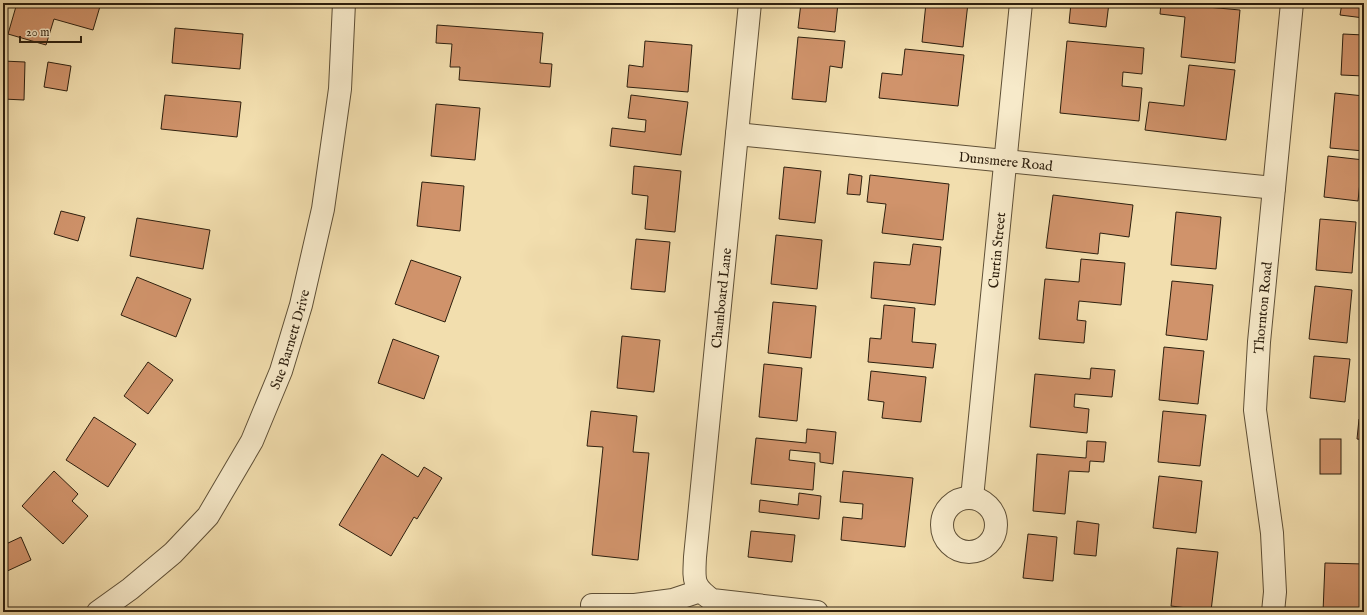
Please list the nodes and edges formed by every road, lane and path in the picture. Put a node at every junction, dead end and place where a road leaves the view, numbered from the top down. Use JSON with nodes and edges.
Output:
{"nodes":[{"id":1,"x":344,"y":3,"type":"edge"},
{"id":2,"x":750,"y":3,"type":"edge"},
{"id":3,"x":1021,"y":3,"type":"edge"},
{"id":4,"x":1292,"y":3,"type":"edge"},
{"id":5,"x":737,"y":134,"type":"junction"},
{"id":6,"x":1005,"y":161,"type":"junction"},
{"id":7,"x":1274,"y":188,"type":"junction"},
{"id":8,"x":972,"y":498,"type":"dead end"},
{"id":9,"x":700,"y":591,"type":"junction"},
{"id":10,"x":592,"y":605,"type":"dead end"},
{"id":11,"x":752,"y":609,"type":"edge"},
{"id":12,"x":98,"y":612,"type":"edge"},
{"id":13,"x":817,"y":612,"type":"edge"},
{"id":14,"x":1273,"y":612,"type":"edge"}],
"edges":[{"from":1,"to":12,"type":"street","name":"Sue Barnett Drive"},
{"from":2,"to":5,"type":"street","name":"Chamboard Lane"},
{"from":3,"to":6,"type":"street","name":"Curtin Street"},
{"from":4,"to":7,"type":"street","name":"Thornton Road"},
{"from":5,"to":6,"type":"street","name":"Dunsmere Road"},
{"from":5,"to":9,"type":"street","name":"Chamboard Lane"},
{"from":6,"to":7,"type":"street","name":"Dunsmere Road"},
{"from":6,"to":8,"type":"street","name":"Curtin Street"},
{"from":7,"to":14,"type":"street","name":"Thornton Road"},
{"from":9,"to":10,"type":"street"},
{"from":9,"to":11,"type":"street"},
{"from":11,"to":13,"type":"street"}]}
